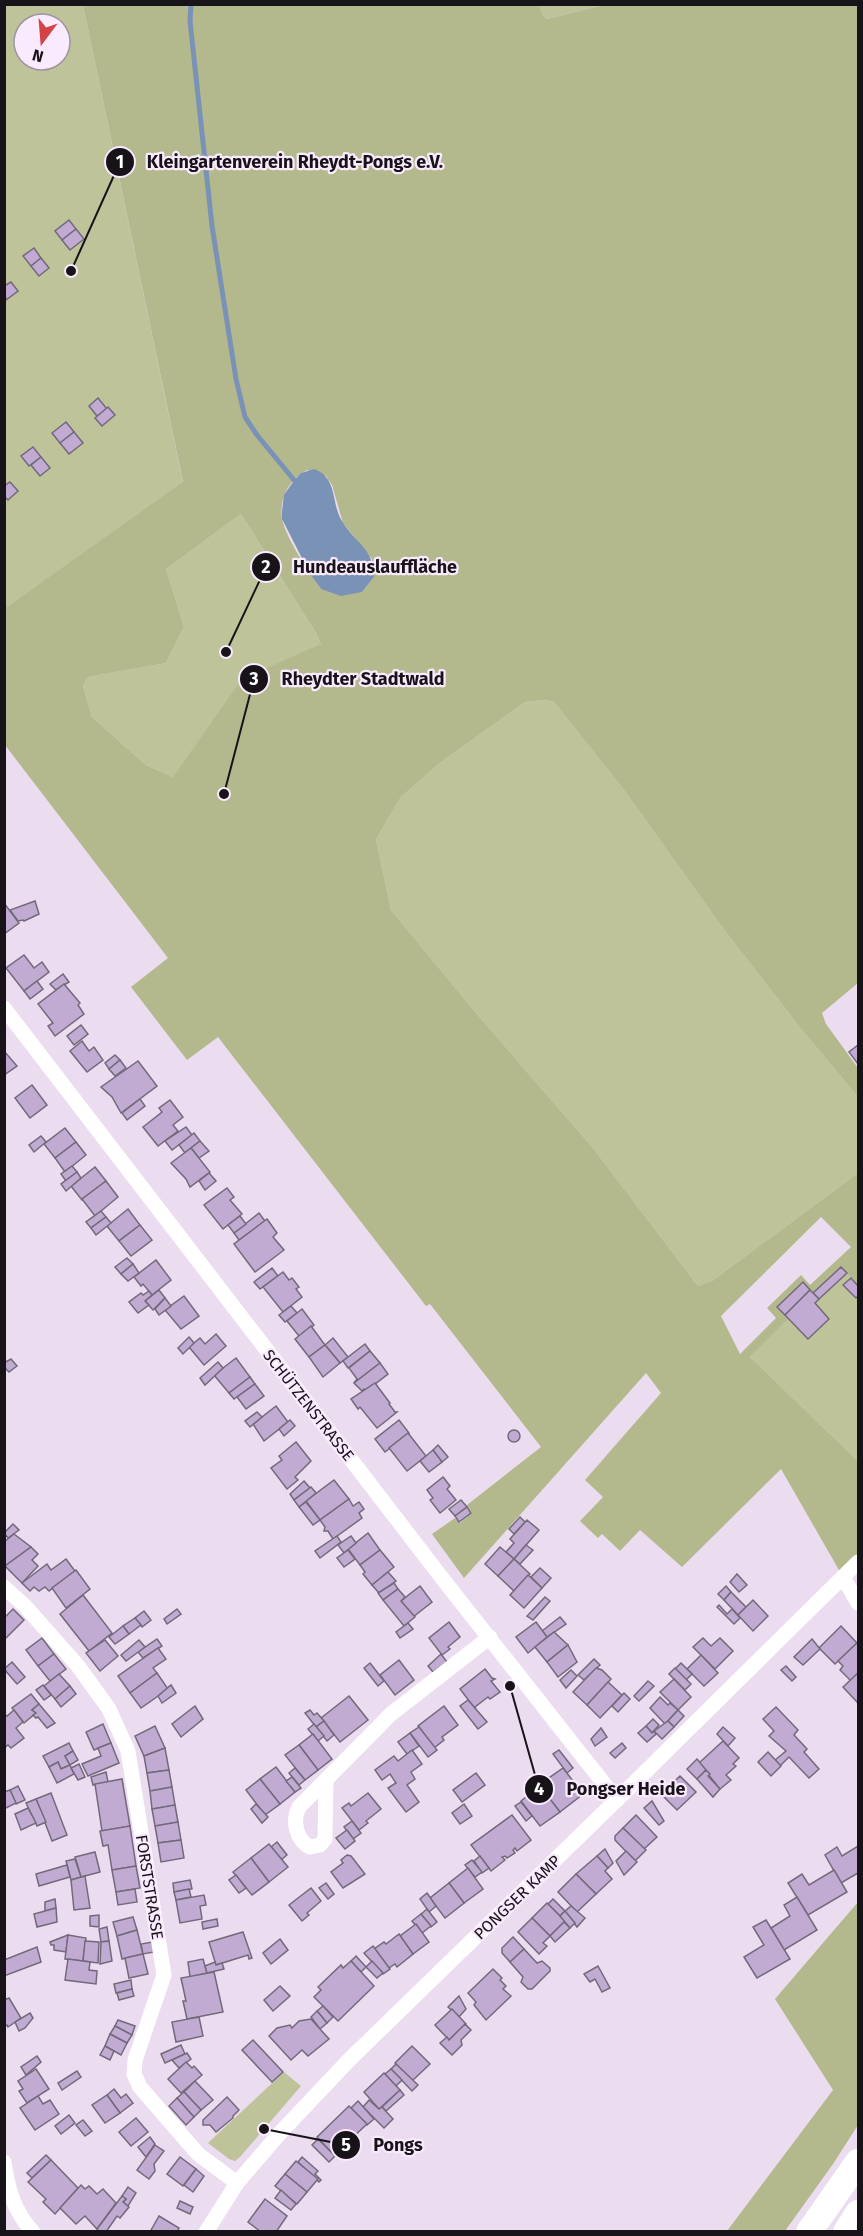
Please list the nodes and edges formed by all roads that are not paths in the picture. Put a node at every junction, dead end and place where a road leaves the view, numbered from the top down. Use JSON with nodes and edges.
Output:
{"nodes":[{"id":1,"x":4,"y":1008,"type":"edge"},
{"id":2,"x":858,"y":1562,"type":"edge"},
{"id":3,"x":843,"y":1577,"type":"junction"},
{"id":4,"x":4,"y":1587,"type":"edge"},
{"id":5,"x":858,"y":1603,"type":"edge"},
{"id":6,"x":490,"y":1637,"type":"junction"},
{"id":7,"x":326,"y":1780,"type":"dead end"},
{"id":8,"x":617,"y":1800,"type":"junction"},
{"id":9,"x":4,"y":2162,"type":"edge"},
{"id":10,"x":858,"y":2162,"type":"edge"},
{"id":11,"x":237,"y":2183,"type":"junction"},
{"id":12,"x":6,"y":2190,"type":"edge"},
{"id":13,"x":858,"y":2213,"type":"edge"},
{"id":14,"x":33,"y":2232,"type":"edge"},
{"id":15,"x":206,"y":2232,"type":"edge"},
{"id":16,"x":809,"y":2232,"type":"edge"},
{"id":17,"x":846,"y":2232,"type":"edge"}],
"edges":[{"from":1,"to":6,"type":"street","name":"SCHÜTZENSTRASSE"},
{"from":2,"to":3,"type":"street","name":"PONGSER KAMP"},
{"from":3,"to":5,"type":"street"},
{"from":3,"to":8,"type":"street","name":"PONGSER KAMP"},
{"from":4,"to":11,"type":"street","name":"FORSTSTRASSE"},
{"from":6,"to":7,"type":"street"},
{"from":6,"to":8,"type":"street","name":"SCHÜTZENSTRASSE"},
{"from":8,"to":11,"type":"street","name":"PONGSER KAMP"},
{"from":9,"to":12,"type":"street"},
{"from":10,"to":16,"type":"highway"},
{"from":11,"to":15,"type":"street","name":"PONGSER KAMP"},
{"from":12,"to":14,"type":"street"},
{"from":13,"to":17,"type":"highway"}]}
